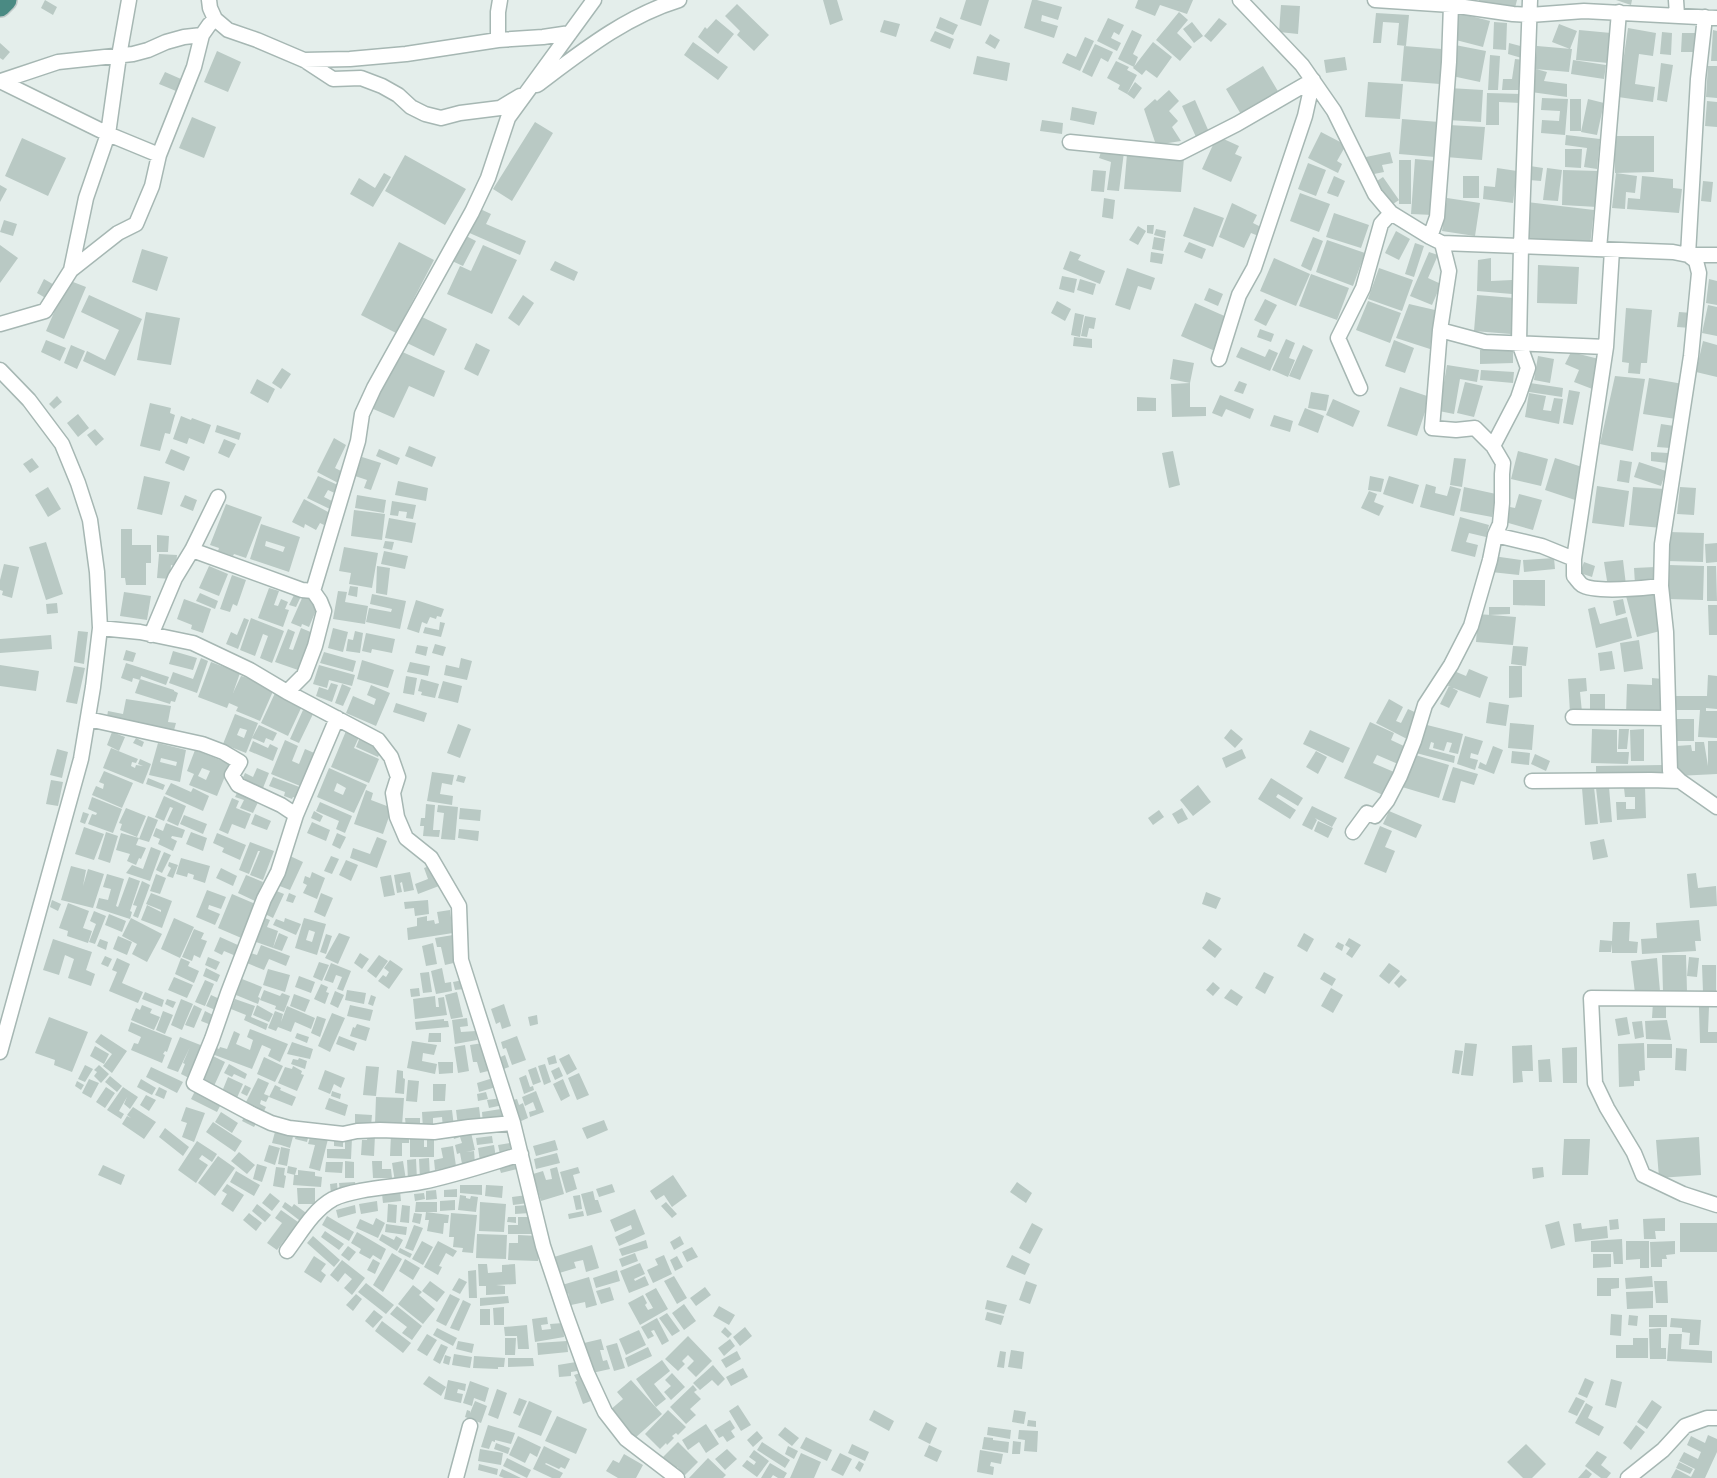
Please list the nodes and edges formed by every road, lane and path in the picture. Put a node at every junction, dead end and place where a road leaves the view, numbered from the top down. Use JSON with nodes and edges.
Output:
{"nodes":[{"id":1,"x":6,"y":0,"type":"edge"},
{"id":2,"x":129,"y":0,"type":"edge"},
{"id":3,"x":209,"y":0,"type":"edge"},
{"id":4,"x":500,"y":0,"type":"edge"},
{"id":5,"x":594,"y":0,"type":"edge"},
{"id":6,"x":679,"y":0,"type":"edge"},
{"id":7,"x":1240,"y":0,"type":"edge"},
{"id":8,"x":1375,"y":0,"type":"edge"},
{"id":9,"x":1384,"y":0,"type":"edge"},
{"id":10,"x":1451,"y":5,"type":"junction"},
{"id":11,"x":1585,"y":5,"type":"edge"},
{"id":12,"x":0,"y":6,"type":"edge"},
{"id":13,"x":1530,"y":7,"type":"edge"},
{"id":14,"x":1676,"y":7,"type":"edge"},
{"id":15,"x":1619,"y":12,"type":"junction"},
{"id":16,"x":1711,"y":17,"type":"edge"},
{"id":17,"x":215,"y":19,"type":"junction"},
{"id":18,"x":570,"y":33,"type":"junction"},
{"id":19,"x":202,"y":35,"type":"junction"},
{"id":20,"x":498,"y":40,"type":"junction"},
{"id":21,"x":119,"y":56,"type":"junction"},
{"id":22,"x":304,"y":60,"type":"junction"},
{"id":23,"x":1312,"y":80,"type":"junction"},
{"id":24,"x":0,"y":81,"type":"edge"},
{"id":25,"x":525,"y":94,"type":"junction"},
{"id":26,"x":108,"y":134,"type":"junction"},
{"id":27,"x":1070,"y":142,"type":"dead end"},
{"id":28,"x":159,"y":155,"type":"junction"},
{"id":29,"x":1391,"y":213,"type":"junction"},
{"id":30,"x":1436,"y":240,"type":"junction"},
{"id":31,"x":1521,"y":246,"type":"junction"},
{"id":32,"x":1606,"y":249,"type":"junction"},
{"id":33,"x":1688,"y":255,"type":"junction"},
{"id":34,"x":1717,"y":255,"type":"edge"},
{"id":35,"x":71,"y":270,"type":"junction"},
{"id":36,"x":0,"y":324,"type":"edge"},
{"id":37,"x":1440,"y":331,"type":"junction"},
{"id":38,"x":1519,"y":343,"type":"junction"},
{"id":39,"x":1606,"y":347,"type":"junction"},
{"id":40,"x":1219,"y":359,"type":"dead end"},
{"id":41,"x":0,"y":370,"type":"edge"},
{"id":42,"x":1360,"y":388,"type":"dead end"},
{"id":43,"x":1493,"y":446,"type":"junction"},
{"id":44,"x":218,"y":497,"type":"dead end"},
{"id":45,"x":1495,"y":535,"type":"junction"},
{"id":46,"x":192,"y":550,"type":"junction"},
{"id":47,"x":1574,"y":559,"type":"junction"},
{"id":48,"x":1661,"y":586,"type":"junction"},
{"id":49,"x":313,"y":591,"type":"junction"},
{"id":50,"x":100,"y":628,"type":"junction"},
{"id":51,"x":151,"y":635,"type":"junction"},
{"id":52,"x":287,"y":692,"type":"junction"},
{"id":53,"x":1573,"y":717,"type":"dead end"},
{"id":54,"x":337,"y":718,"type":"junction"},
{"id":55,"x":1667,"y":718,"type":"junction"},
{"id":56,"x":88,"y":719,"type":"junction"},
{"id":57,"x":1532,"y":781,"type":"dead end"},
{"id":58,"x":1680,"y":781,"type":"junction"},
{"id":59,"x":1717,"y":807,"type":"edge"},
{"id":60,"x":296,"y":815,"type":"junction"},
{"id":61,"x":1353,"y":832,"type":"dead end"},
{"id":62,"x":1717,"y":999,"type":"edge"},
{"id":63,"x":0,"y":1052,"type":"edge"},
{"id":64,"x":513,"y":1123,"type":"junction"},
{"id":65,"x":520,"y":1154,"type":"junction"},
{"id":66,"x":1717,"y":1205,"type":"edge"},
{"id":67,"x":287,"y":1251,"type":"dead end"},
{"id":68,"x":1717,"y":1418,"type":"edge"},
{"id":69,"x":470,"y":1426,"type":"dead end"},
{"id":70,"x":456,"y":1478,"type":"edge"},
{"id":71,"x":677,"y":1478,"type":"edge"},
{"id":72,"x":1628,"y":1478,"type":"edge"}],
"edges":[{"from":1,"to":12,"type":"highway"},
{"from":2,"to":21,"type":"street"},
{"from":3,"to":17,"type":"street"},
{"from":4,"to":20,"type":"street"},
{"from":5,"to":18,"type":"street"},
{"from":6,"to":25,"type":"street"},
{"from":7,"to":23,"type":"street"},
{"from":8,"to":9,"type":"street"},
{"from":9,"to":10,"type":"street"},
{"from":10,"to":13,"type":"street"},
{"from":10,"to":30,"type":"street"},
{"from":11,"to":13,"type":"street"},
{"from":11,"to":15,"type":"street"},
{"from":13,"to":31,"type":"street"},
{"from":14,"to":15,"type":"street"},
{"from":14,"to":16,"type":"street"},
{"from":15,"to":32,"type":"street"},
{"from":16,"to":33,"type":"street"},
{"from":17,"to":19,"type":"street"},
{"from":17,"to":22,"type":"street"},
{"from":18,"to":20,"type":"street"},
{"from":18,"to":25,"type":"street"},
{"from":19,"to":21,"type":"street"},
{"from":19,"to":28,"type":"street"},
{"from":20,"to":22,"type":"street"},
{"from":21,"to":24,"type":"street"},
{"from":21,"to":26,"type":"street"},
{"from":22,"to":25,"type":"street"},
{"from":23,"to":27,"type":"street"},
{"from":23,"to":29,"type":"street"},
{"from":23,"to":40,"type":"street"},
{"from":24,"to":26,"type":"street"},
{"from":25,"to":49,"type":"street"},
{"from":26,"to":28,"type":"street"},
{"from":26,"to":35,"type":"street"},
{"from":28,"to":35,"type":"street"},
{"from":29,"to":30,"type":"street"},
{"from":29,"to":42,"type":"street"},
{"from":30,"to":31,"type":"street"},
{"from":30,"to":37,"type":"street"},
{"from":31,"to":32,"type":"street"},
{"from":31,"to":38,"type":"street"},
{"from":32,"to":33,"type":"street"},
{"from":32,"to":39,"type":"street"},
{"from":33,"to":34,"type":"street"},
{"from":33,"to":48,"type":"street"},
{"from":35,"to":36,"type":"street"},
{"from":37,"to":38,"type":"street"},
{"from":37,"to":43,"type":"street"},
{"from":38,"to":39,"type":"street"},
{"from":38,"to":43,"type":"street"},
{"from":39,"to":47,"type":"street"},
{"from":41,"to":50,"type":"street"},
{"from":43,"to":45,"type":"street"},
{"from":44,"to":46,"type":"street"},
{"from":45,"to":47,"type":"street"},
{"from":45,"to":61,"type":"street"},
{"from":46,"to":49,"type":"street"},
{"from":46,"to":51,"type":"street"},
{"from":47,"to":48,"type":"street"},
{"from":48,"to":55,"type":"street"},
{"from":49,"to":52,"type":"street"},
{"from":50,"to":51,"type":"street"},
{"from":50,"to":56,"type":"street"},
{"from":51,"to":52,"type":"street"},
{"from":52,"to":54,"type":"street"},
{"from":53,"to":55,"type":"street"},
{"from":54,"to":60,"type":"street"},
{"from":54,"to":64,"type":"street"},
{"from":55,"to":58,"type":"street"},
{"from":56,"to":60,"type":"street"},
{"from":56,"to":63,"type":"street"},
{"from":57,"to":58,"type":"street"},
{"from":58,"to":59,"type":"street"},
{"from":60,"to":64,"type":"street"},
{"from":62,"to":66,"type":"street"},
{"from":64,"to":65,"type":"street"},
{"from":65,"to":67,"type":"street"},
{"from":65,"to":71,"type":"street"},
{"from":68,"to":72,"type":"street"},
{"from":69,"to":70,"type":"street"}]}
